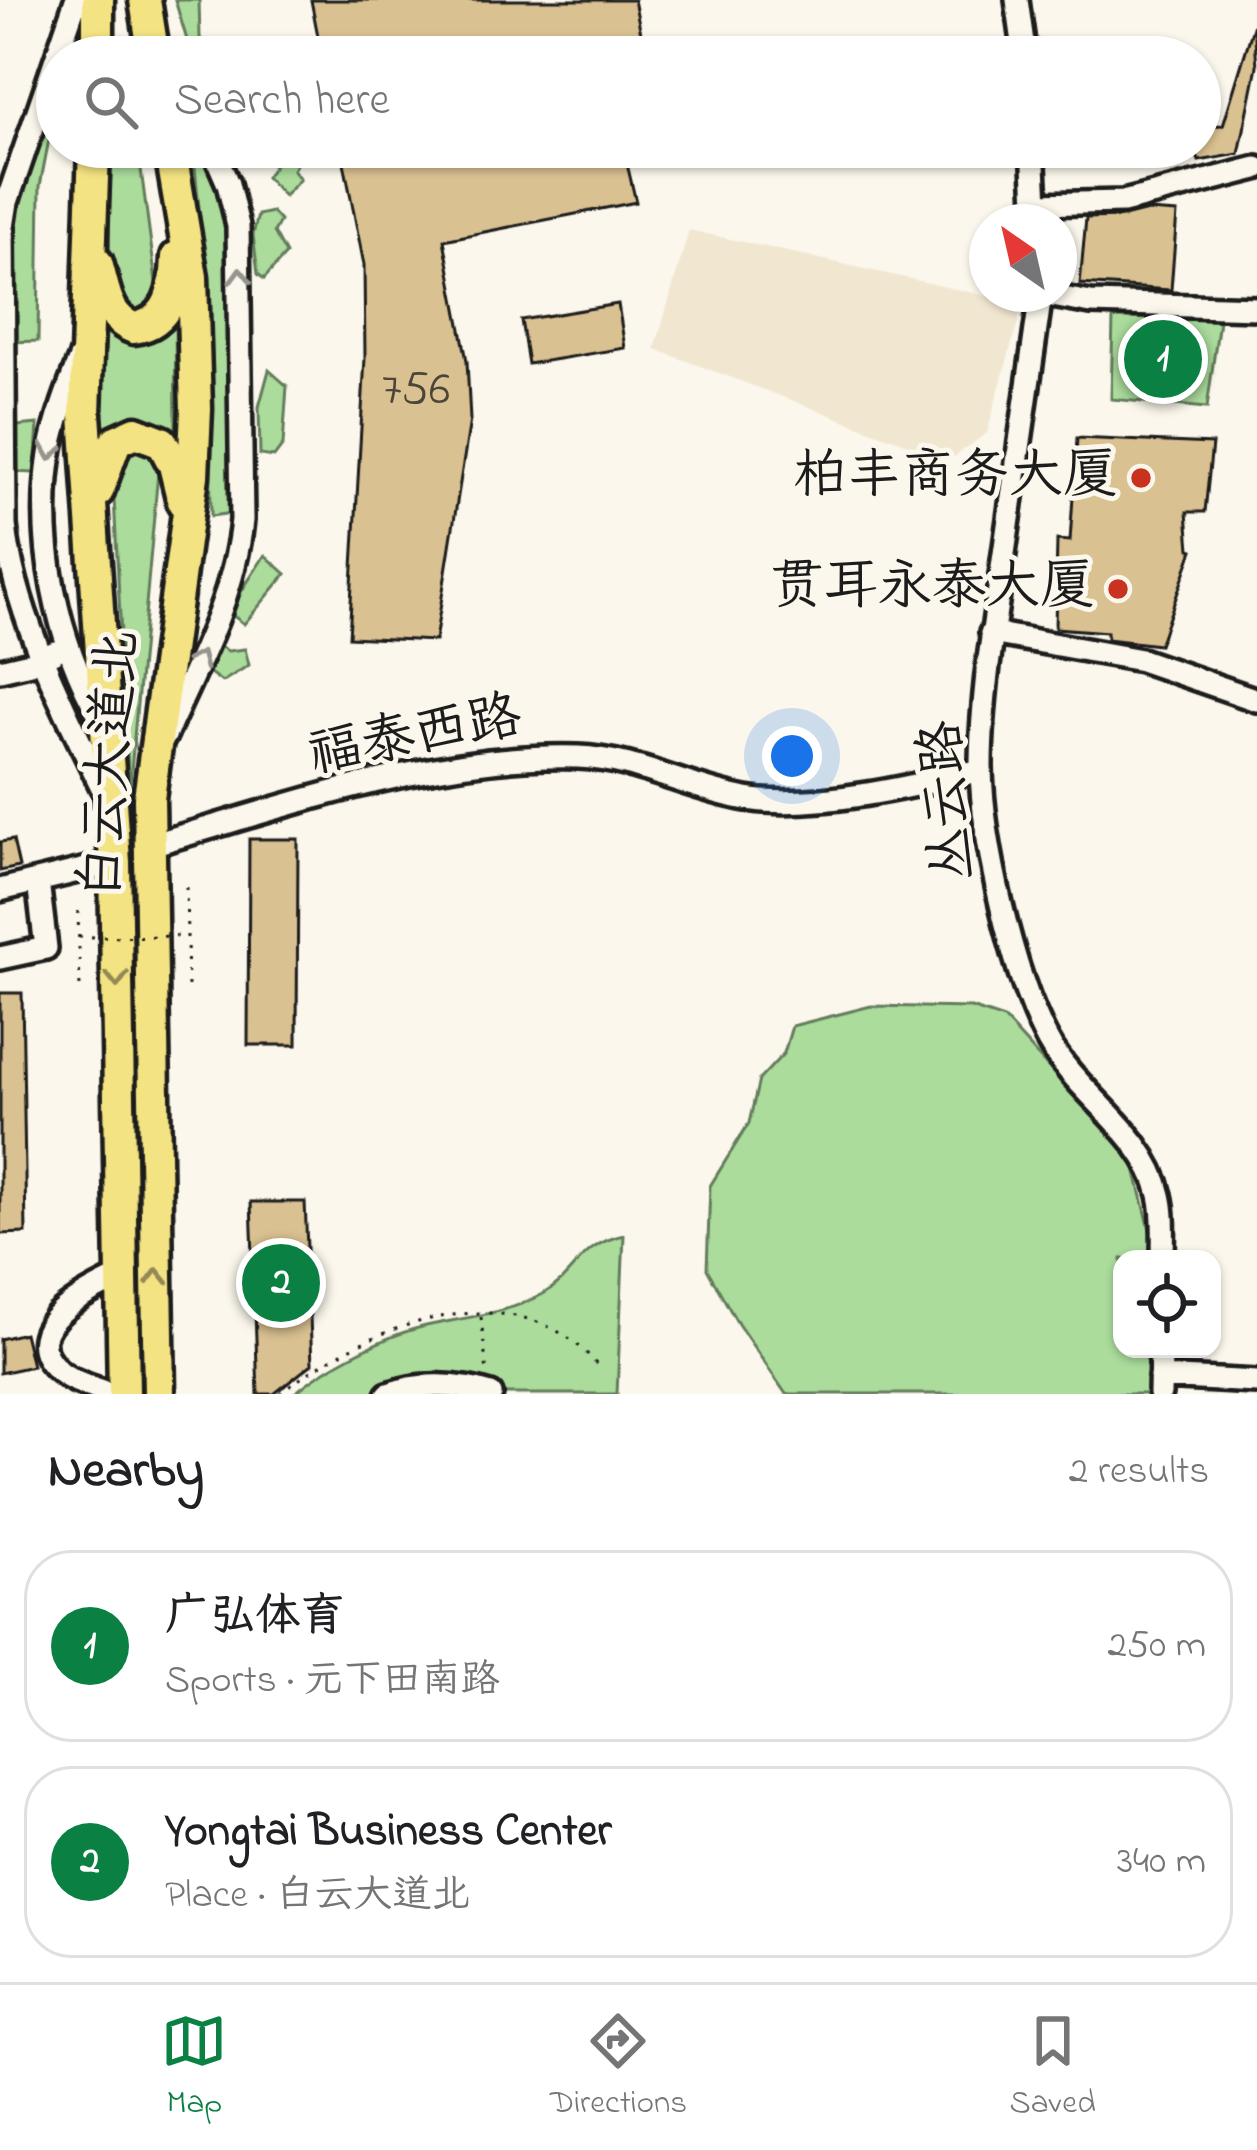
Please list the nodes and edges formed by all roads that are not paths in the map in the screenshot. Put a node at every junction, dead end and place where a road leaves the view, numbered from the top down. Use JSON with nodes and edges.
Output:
{"nodes":[{"id":1,"x":76,"y":0,"type":"edge"},
{"id":2,"x":98,"y":0,"type":"edge"},
{"id":3,"x":1017,"y":0,"type":"edge"},
{"id":4,"x":63,"y":36,"type":"edge"},
{"id":5,"x":98,"y":36,"type":"edge"},
{"id":6,"x":1022,"y":36,"type":"edge"},
{"id":7,"x":36,"y":114,"type":"edge"},
{"id":8,"x":27,"y":140,"type":"junction"},
{"id":9,"x":0,"y":146,"type":"edge"},
{"id":10,"x":93,"y":168,"type":"edge"},
{"id":11,"x":174,"y":168,"type":"edge"},
{"id":12,"x":222,"y":168,"type":"edge"},
{"id":13,"x":1034,"y":168,"type":"edge"},
{"id":14,"x":1257,"y":168,"type":"edge"},
{"id":15,"x":1036,"y":204,"type":"edge"},
{"id":16,"x":180,"y":205,"type":"junction"},
{"id":17,"x":1077,"y":208,"type":"edge"},
{"id":18,"x":88,"y":234,"type":"junction"},
{"id":19,"x":1077,"y":300,"type":"edge"},
{"id":20,"x":1257,"y":308,"type":"edge"},
{"id":21,"x":1039,"y":312,"type":"edge"},
{"id":22,"x":86,"y":341,"type":"junction"},
{"id":23,"x":187,"y":519,"type":"junction"},
{"id":24,"x":91,"y":523,"type":"junction"},
{"id":25,"x":992,"y":633,"type":"junction"},
{"id":26,"x":67,"y":646,"type":"junction"},
{"id":27,"x":44,"y":658,"type":"junction"},
{"id":28,"x":0,"y":670,"type":"edge"},
{"id":29,"x":1257,"y":700,"type":"edge"},
{"id":30,"x":108,"y":730,"type":"junction"},
{"id":31,"x":152,"y":766,"type":"junction"},
{"id":32,"x":981,"y":770,"type":"junction"},
{"id":33,"x":112,"y":808,"type":"junction"},
{"id":34,"x":150,"y":845,"type":"junction"},
{"id":35,"x":115,"y":862,"type":"junction"},
{"id":36,"x":38,"y":881,"type":"junction"},
{"id":37,"x":0,"y":890,"type":"edge"},
{"id":38,"x":0,"y":958,"type":"edge"},
{"id":39,"x":1163,"y":1250,"type":"edge"},
{"id":40,"x":122,"y":1276,"type":"junction"},
{"id":41,"x":1257,"y":1382,"type":"edge"},
{"id":42,"x":1160,"y":1386,"type":"edge"},
{"id":43,"x":490,"y":1393,"type":"edge"},
{"id":44,"x":110,"y":1394,"type":"edge"},
{"id":45,"x":124,"y":1394,"type":"edge"},
{"id":46,"x":159,"y":1394,"type":"edge"},
{"id":47,"x":388,"y":1394,"type":"edge"}],
"edges":[{"from":1,"to":4,"type":"street"},
{"from":2,"to":5,"type":"highway"},
{"from":3,"to":6,"type":"street"},
{"from":7,"to":8,"type":"street"},
{"from":8,"to":9,"type":"street"},
{"from":8,"to":27,"type":"street"},
{"from":10,"to":18,"type":"highway","name":"白云大道北"},
{"from":11,"to":16,"type":"highway","name":"白云大道北"},
{"from":31,"to":12,"type":"street","one_way":true},
{"from":13,"to":15,"type":"street"},
{"from":14,"to":17,"type":"street"},
{"from":16,"to":18,"type":"highway"},
{"from":16,"to":23,"type":"highway","name":"白云大道北"},
{"from":18,"to":22,"type":"highway","name":"白云大道北"},
{"from":19,"to":20,"type":"street"},
{"from":21,"to":25,"type":"street","name":"丛云路"},
{"from":22,"to":24,"type":"highway","name":"白云大道北"},
{"from":22,"to":26,"type":"street","one_way":true},
{"from":23,"to":24,"type":"highway"},
{"from":23,"to":31,"type":"highway","name":"白云大道北"},
{"from":24,"to":30,"type":"highway","name":"白云大道北"},
{"from":25,"to":29,"type":"street"},
{"from":25,"to":32,"type":"street","name":"丛云路"},
{"from":26,"to":27,"type":"street"},
{"from":26,"to":30,"type":"street"},
{"from":27,"to":28,"type":"street"},
{"from":27,"to":33,"type":"street"},
{"from":30,"to":33,"type":"highway","name":"白云大道北"},
{"from":31,"to":34,"type":"highway","name":"白云大道北"},
{"from":32,"to":34,"type":"street","name":"福泰西路"},
{"from":32,"to":39,"type":"street","name":"丛云路"},
{"from":33,"to":35,"type":"highway","name":"白云大道北"},
{"from":46,"to":34,"type":"highway","name":"白云大道北","one_way":true},
{"from":35,"to":36,"type":"street"},
{"from":35,"to":40,"type":"highway","name":"白云大道北","one_way":true},
{"from":36,"to":37,"type":"street"},
{"from":36,"to":38,"type":"street"},
{"from":40,"to":44,"type":"street"},
{"from":40,"to":45,"type":"highway","name":"白云大道北"},
{"from":41,"to":42,"type":"street"},
{"from":43,"to":47,"type":"street"}]}
